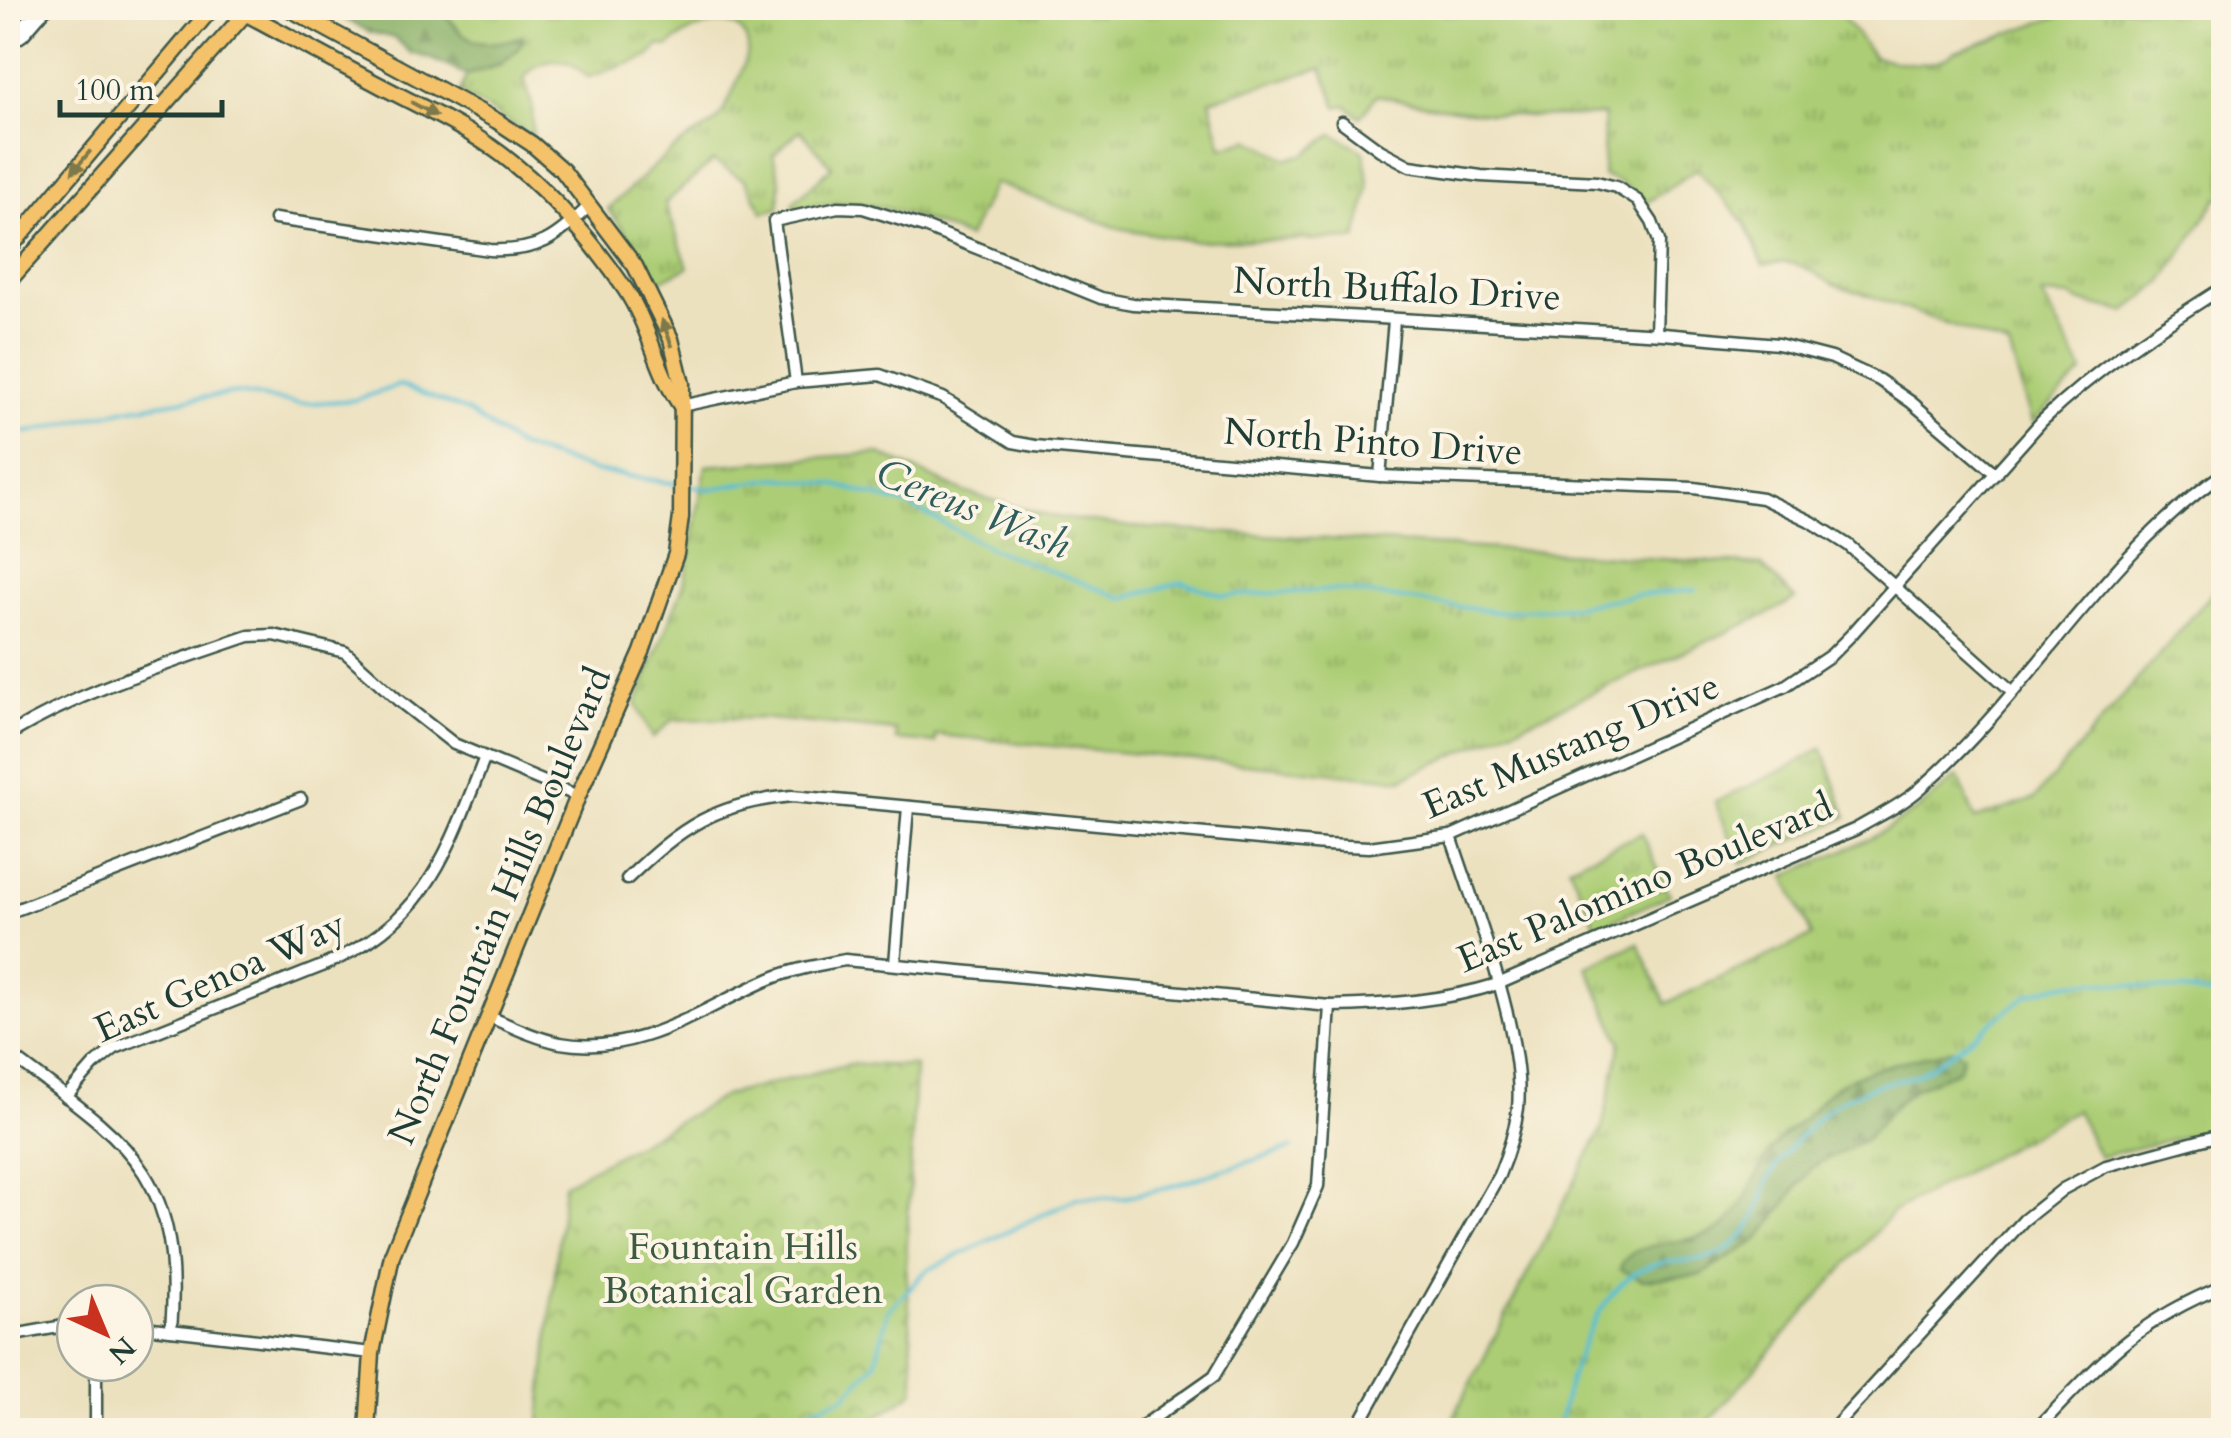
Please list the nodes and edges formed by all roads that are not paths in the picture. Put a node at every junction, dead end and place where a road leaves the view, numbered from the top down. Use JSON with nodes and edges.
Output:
{"nodes":[{"id":1,"x":23,"y":8,"type":"edge"},
{"id":2,"x":212,"y":8,"type":"edge"},
{"id":3,"x":288,"y":8,"type":"edge"},
{"id":4,"x":243,"y":9,"type":"edge"},
{"id":5,"x":46,"y":10,"type":"edge"},
{"id":6,"x":30,"y":20,"type":"junction"},
{"id":7,"x":10,"y":32,"type":"edge"},
{"id":8,"x":8,"y":45,"type":"edge"},
{"id":9,"x":1342,"y":122,"type":"dead end"},
{"id":10,"x":590,"y":205,"type":"junction"},
{"id":11,"x":275,"y":219,"type":"dead end"},
{"id":12,"x":574,"y":221,"type":"junction"},
{"id":13,"x":8,"y":250,"type":"edge"},
{"id":14,"x":8,"y":282,"type":"edge"},
{"id":15,"x":2224,"y":287,"type":"edge"},
{"id":16,"x":1394,"y":321,"type":"junction"},
{"id":17,"x":1656,"y":334,"type":"junction"},
{"id":18,"x":796,"y":382,"type":"junction"},
{"id":19,"x":681,"y":406,"type":"junction"},
{"id":20,"x":2224,"y":473,"type":"edge"},
{"id":21,"x":1996,"y":474,"type":"junction"},
{"id":22,"x":1380,"y":476,"type":"junction"},
{"id":23,"x":1896,"y":587,"type":"junction"},
{"id":24,"x":2012,"y":691,"type":"junction"},
{"id":25,"x":8,"y":735,"type":"edge"},
{"id":26,"x":485,"y":758,"type":"junction"},
{"id":27,"x":578,"y":796,"type":"junction"},
{"id":28,"x":301,"y":799,"type":"dead end"},
{"id":29,"x":908,"y":806,"type":"junction"},
{"id":30,"x":1451,"y":836,"type":"junction"},
{"id":31,"x":628,"y":879,"type":"dead end"},
{"id":32,"x":8,"y":913,"type":"edge"},
{"id":33,"x":894,"y":963,"type":"junction"},
{"id":34,"x":1498,"y":984,"type":"junction"},
{"id":35,"x":1330,"y":1006,"type":"junction"},
{"id":36,"x":488,"y":1016,"type":"junction"},
{"id":37,"x":8,"y":1053,"type":"edge"},
{"id":38,"x":66,"y":1096,"type":"junction"},
{"id":39,"x":2224,"y":1134,"type":"edge"},
{"id":40,"x":2224,"y":1286,"type":"edge"},
{"id":41,"x":55,"y":1328,"type":"edge"},
{"id":42,"x":155,"y":1328,"type":"edge"},
{"id":43,"x":171,"y":1330,"type":"junction"},
{"id":44,"x":8,"y":1336,"type":"edge"},
{"id":45,"x":372,"y":1354,"type":"junction"},
{"id":46,"x":96,"y":1383,"type":"edge"},
{"id":47,"x":96,"y":1430,"type":"edge"},
{"id":48,"x":367,"y":1430,"type":"edge"},
{"id":49,"x":1137,"y":1430,"type":"edge"},
{"id":50,"x":1356,"y":1430,"type":"edge"},
{"id":51,"x":1832,"y":1430,"type":"edge"},
{"id":52,"x":2036,"y":1430,"type":"edge"}],
"edges":[{"from":1,"to":6,"type":"street"},
{"from":2,"to":13,"type":"main road","one_way":true},
{"from":3,"to":10,"type":"main road","name":"North Fountain Hills Boulevard"},
{"from":4,"to":12,"type":"main road","name":"North Fountain Hills Boulevard","one_way":true},
{"from":4,"to":14,"type":"main road"},
{"from":5,"to":6,"type":"street"},
{"from":5,"to":8,"type":"street"},
{"from":6,"to":7,"type":"street"},
{"from":9,"to":17,"type":"street"},
{"from":10,"to":12,"type":"street"},
{"from":19,"to":10,"type":"main road","name":"North Fountain Hills Boulevard","one_way":true},
{"from":11,"to":12,"type":"street"},
{"from":12,"to":19,"type":"main road","name":"North Fountain Hills Boulevard"},
{"from":15,"to":21,"type":"street","name":"East Mustang Drive"},
{"from":16,"to":17,"type":"street","name":"North Buffalo Drive"},
{"from":16,"to":18,"type":"street","name":"North Buffalo Drive"},
{"from":16,"to":22,"type":"street"},
{"from":17,"to":21,"type":"street","name":"North Buffalo Drive"},
{"from":18,"to":19,"type":"street","name":"North Pinto Drive"},
{"from":18,"to":22,"type":"street","name":"North Pinto Drive"},
{"from":19,"to":27,"type":"main road","name":"North Fountain Hills Boulevard"},
{"from":20,"to":24,"type":"street","name":"East Palomino Boulevard"},
{"from":21,"to":23,"type":"street","name":"East Mustang Drive"},
{"from":22,"to":23,"type":"street","name":"North Pinto Drive"},
{"from":23,"to":24,"type":"street","name":"North Pinto Drive"},
{"from":23,"to":30,"type":"street","name":"East Mustang Drive"},
{"from":24,"to":34,"type":"street","name":"East Palomino Boulevard"},
{"from":25,"to":26,"type":"street"},
{"from":26,"to":27,"type":"street"},
{"from":26,"to":38,"type":"street","name":"East Genoa Way"},
{"from":27,"to":36,"type":"main road","name":"North Fountain Hills Boulevard"},
{"from":28,"to":32,"type":"street"},
{"from":29,"to":30,"type":"street","name":"East Mustang Drive"},
{"from":29,"to":31,"type":"street","name":"East Mustang Drive"},
{"from":29,"to":33,"type":"street"},
{"from":30,"to":34,"type":"street"},
{"from":33,"to":35,"type":"street","name":"East Palomino Boulevard"},
{"from":33,"to":36,"type":"street","name":"East Palomino Boulevard"},
{"from":34,"to":35,"type":"street","name":"East Palomino Boulevard"},
{"from":34,"to":50,"type":"street"},
{"from":35,"to":49,"type":"street"},
{"from":36,"to":45,"type":"main road","name":"North Fountain Hills Boulevard"},
{"from":37,"to":38,"type":"street"},
{"from":38,"to":43,"type":"street"},
{"from":39,"to":51,"type":"street"},
{"from":40,"to":52,"type":"street"},
{"from":41,"to":44,"type":"street"},
{"from":42,"to":43,"type":"street"},
{"from":43,"to":45,"type":"street"},
{"from":45,"to":48,"type":"main road","name":"North Fountain Hills Boulevard"},
{"from":46,"to":47,"type":"street"}]}
